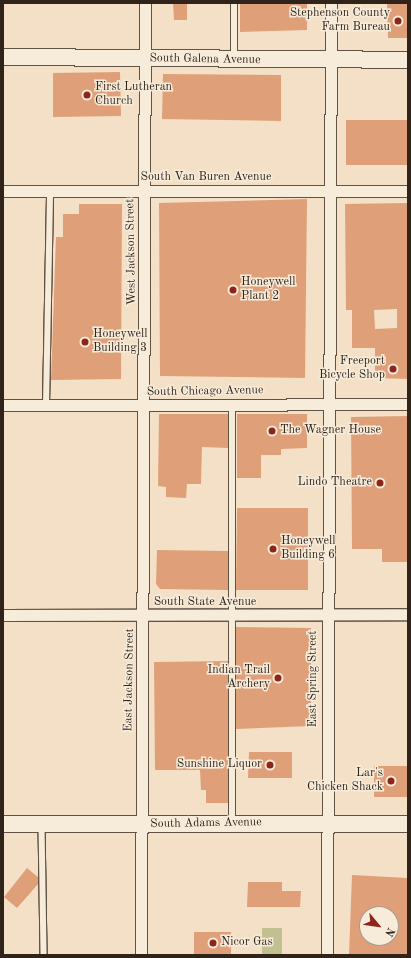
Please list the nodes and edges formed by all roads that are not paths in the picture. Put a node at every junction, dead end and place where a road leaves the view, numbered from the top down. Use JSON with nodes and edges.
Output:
{"nodes":[{"id":1,"x":145,"y":3,"type":"edge"},
{"id":2,"x":234,"y":3,"type":"edge"},
{"id":3,"x":331,"y":3,"type":"edge"},
{"id":4,"x":3,"y":57,"type":"edge"},
{"id":5,"x":145,"y":60,"type":"junction"},
{"id":6,"x":408,"y":60,"type":"edge"},
{"id":7,"x":234,"y":61,"type":"junction"},
{"id":8,"x":332,"y":62,"type":"junction"},
{"id":9,"x":3,"y":191,"type":"edge"},
{"id":10,"x":50,"y":191,"type":"junction"},
{"id":11,"x":144,"y":191,"type":"junction"},
{"id":12,"x":332,"y":191,"type":"junction"},
{"id":13,"x":408,"y":191,"type":"edge"},
{"id":14,"x":232,"y":404,"type":"junction"},
{"id":15,"x":331,"y":404,"type":"junction"},
{"id":16,"x":408,"y":404,"type":"edge"},
{"id":17,"x":3,"y":405,"type":"edge"},
{"id":18,"x":46,"y":405,"type":"junction"},
{"id":19,"x":146,"y":405,"type":"junction"},
{"id":20,"x":408,"y":614,"type":"edge"},
{"id":21,"x":3,"y":615,"type":"edge"},
{"id":22,"x":328,"y":615,"type":"junction"},
{"id":23,"x":144,"y":616,"type":"junction"},
{"id":24,"x":230,"y":616,"type":"junction"},
{"id":25,"x":327,"y":823,"type":"junction"},
{"id":26,"x":3,"y":824,"type":"edge"},
{"id":27,"x":42,"y":824,"type":"junction"},
{"id":28,"x":141,"y":824,"type":"junction"},
{"id":29,"x":232,"y":824,"type":"junction"},
{"id":30,"x":408,"y":824,"type":"edge"},
{"id":31,"x":44,"y":955,"type":"edge"},
{"id":32,"x":141,"y":955,"type":"edge"},
{"id":33,"x":327,"y":955,"type":"edge"}],
"edges":[{"from":1,"to":5,"type":"street","name":"West Jackson Street"},
{"from":2,"to":7,"type":"lane"},
{"from":3,"to":8,"type":"street","name":"East Spring Street"},
{"from":4,"to":5,"type":"main road","name":"South Galena Avenue"},
{"from":5,"to":7,"type":"main road","name":"South Galena Avenue"},
{"from":5,"to":11,"type":"street","name":"West Jackson Street"},
{"from":6,"to":8,"type":"main road","name":"South Galena Avenue"},
{"from":7,"to":8,"type":"main road","name":"South Galena Avenue"},
{"from":8,"to":12,"type":"street","name":"East Spring Street"},
{"from":9,"to":10,"type":"street","name":"South Van Buren Avenue"},
{"from":10,"to":11,"type":"street","name":"South Van Buren Avenue"},
{"from":10,"to":18,"type":"lane"},
{"from":11,"to":12,"type":"street","name":"South Van Buren Avenue"},
{"from":11,"to":19,"type":"street","name":"West Jackson Street"},
{"from":12,"to":13,"type":"street","name":"South Van Buren Avenue"},
{"from":12,"to":15,"type":"street","name":"East Spring Street"},
{"from":14,"to":15,"type":"street","name":"South Chicago Avenue"},
{"from":14,"to":19,"type":"street","name":"South Chicago Avenue"},
{"from":14,"to":24,"type":"lane"},
{"from":15,"to":16,"type":"street","name":"South Chicago Avenue"},
{"from":15,"to":22,"type":"street","name":"East Spring Street"},
{"from":17,"to":18,"type":"street","name":"South Chicago Avenue"},
{"from":18,"to":19,"type":"street","name":"South Chicago Avenue"},
{"from":19,"to":23,"type":"street","name":"East Jackson Street"},
{"from":20,"to":22,"type":"street","name":"South State Avenue"},
{"from":21,"to":23,"type":"street","name":"South State Avenue"},
{"from":22,"to":24,"type":"street","name":"South State Avenue"},
{"from":22,"to":25,"type":"street","name":"East Spring Street"},
{"from":23,"to":24,"type":"street","name":"South State Avenue"},
{"from":23,"to":28,"type":"street","name":"East Jackson Street"},
{"from":24,"to":29,"type":"lane"},
{"from":25,"to":29,"type":"main road","name":"South Adams Avenue"},
{"from":25,"to":30,"type":"main road","name":"South Adams Avenue"},
{"from":25,"to":33,"type":"street","name":"East Spring Street"},
{"from":26,"to":27,"type":"main road","name":"South Adams Avenue"},
{"from":27,"to":28,"type":"main road","name":"South Adams Avenue"},
{"from":27,"to":31,"type":"lane"},
{"from":28,"to":29,"type":"main road","name":"South Adams Avenue"},
{"from":28,"to":32,"type":"street","name":"East Jackson Street"}]}
